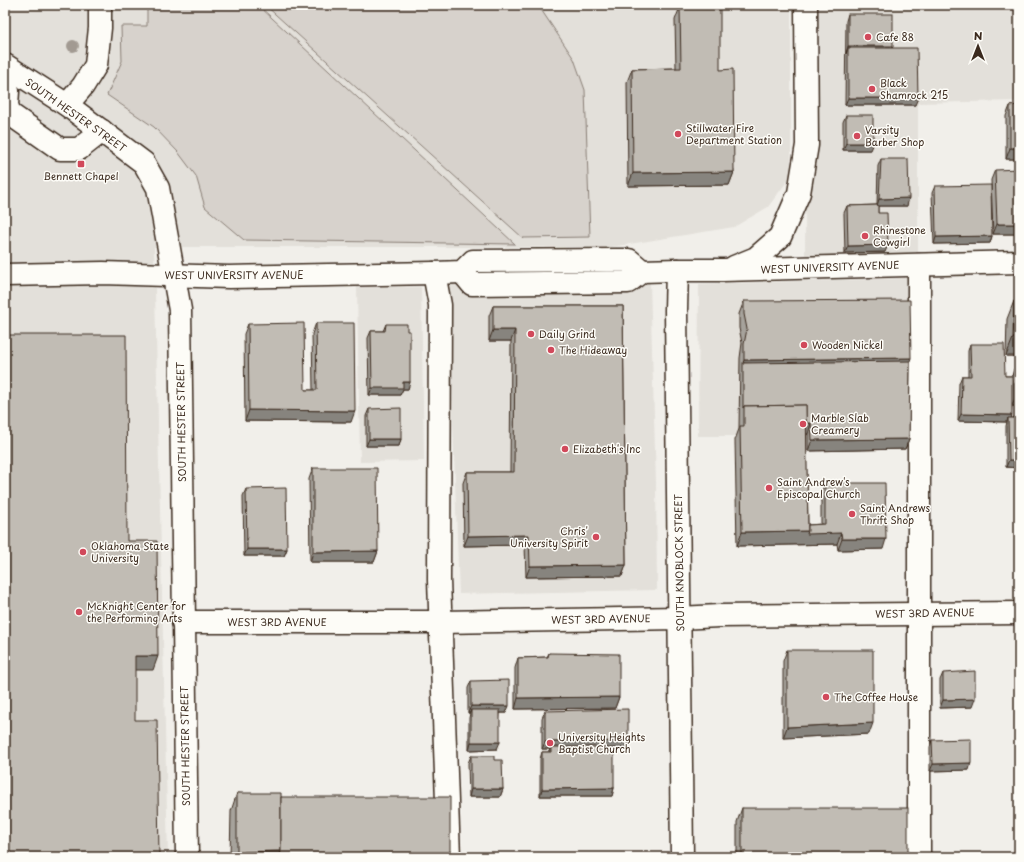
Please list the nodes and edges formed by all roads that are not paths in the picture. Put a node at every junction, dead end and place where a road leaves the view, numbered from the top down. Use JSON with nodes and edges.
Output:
{"nodes":[{"id":1,"x":100,"y":5,"type":"edge"},
{"id":2,"x":806,"y":5,"type":"edge"},
{"id":3,"x":5,"y":65,"type":"edge"},
{"id":4,"x":5,"y":72,"type":"edge"},
{"id":5,"x":67,"y":106,"type":"junction"},
{"id":6,"x":102,"y":131,"type":"junction"},
{"id":7,"x":1019,"y":262,"type":"edge"},
{"id":8,"x":919,"y":265,"type":"junction"},
{"id":9,"x":677,"y":270,"type":"junction"},
{"id":10,"x":724,"y":270,"type":"junction"},
{"id":11,"x":434,"y":273,"type":"junction"},
{"id":12,"x":5,"y":275,"type":"edge"},
{"id":13,"x":174,"y":275,"type":"junction"},
{"id":14,"x":1019,"y":613,"type":"edge"},
{"id":15,"x":920,"y":614,"type":"junction"},
{"id":16,"x":679,"y":618,"type":"junction"},
{"id":17,"x":183,"y":622,"type":"junction"},
{"id":18,"x":441,"y":622,"type":"junction"},
{"id":19,"x":187,"y":857,"type":"edge"},
{"id":20,"x":449,"y":857,"type":"edge"},
{"id":21,"x":682,"y":857,"type":"edge"},
{"id":22,"x":919,"y":857,"type":"edge"}],
"edges":[{"from":1,"to":5,"type":"street"},
{"from":2,"to":10,"type":"street"},
{"from":3,"to":5,"type":"street","name":"SOUTH HESTER STREET"},
{"from":4,"to":6,"type":"street"},
{"from":5,"to":6,"type":"street","name":"SOUTH HESTER STREET"},
{"from":6,"to":13,"type":"street","name":"SOUTH HESTER STREET"},
{"from":7,"to":8,"type":"street","name":"WEST UNIVERSITY AVENUE"},
{"from":8,"to":10,"type":"street","name":"WEST UNIVERSITY AVENUE"},
{"from":8,"to":15,"type":"street"},
{"from":9,"to":10,"type":"street","name":"WEST UNIVERSITY AVENUE"},
{"from":9,"to":11,"type":"street","name":"WEST UNIVERSITY AVENUE"},
{"from":9,"to":16,"type":"street","name":"SOUTH KNOBLOCK STREET"},
{"from":11,"to":13,"type":"street","name":"WEST UNIVERSITY AVENUE"},
{"from":11,"to":18,"type":"street"},
{"from":12,"to":13,"type":"street","name":"WEST UNIVERSITY AVENUE"},
{"from":13,"to":17,"type":"street","name":"SOUTH HESTER STREET"},
{"from":14,"to":15,"type":"street","name":"WEST 3RD AVENUE"},
{"from":15,"to":16,"type":"street","name":"WEST 3RD AVENUE"},
{"from":15,"to":22,"type":"street"},
{"from":16,"to":18,"type":"street","name":"WEST 3RD AVENUE"},
{"from":16,"to":21,"type":"street","name":"SOUTH KNOBLOCK STREET"},
{"from":17,"to":18,"type":"street","name":"WEST 3RD AVENUE"},
{"from":17,"to":19,"type":"street","name":"SOUTH HESTER STREET"},
{"from":18,"to":20,"type":"street"}]}
